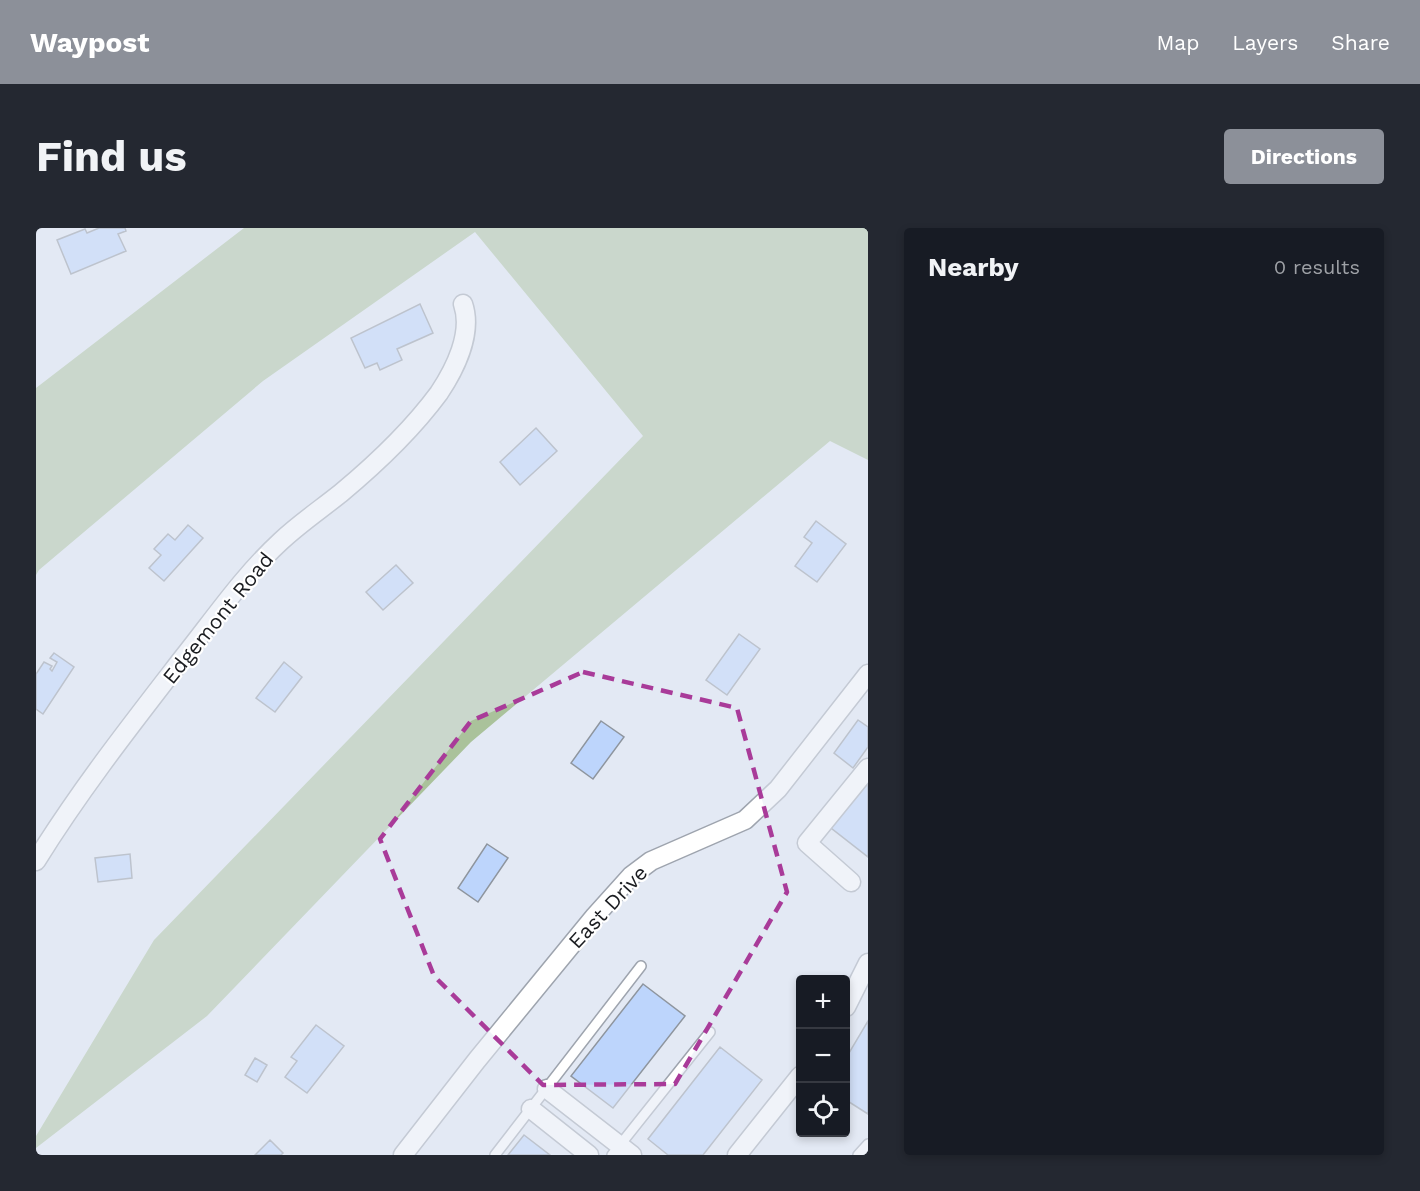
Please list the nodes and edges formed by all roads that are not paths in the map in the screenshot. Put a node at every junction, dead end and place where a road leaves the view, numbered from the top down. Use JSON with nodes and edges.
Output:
{"nodes":[{"id":1,"x":463,"y":304,"type":"dead end"},
{"id":2,"x":868,"y":674,"type":"edge"},
{"id":3,"x":868,"y":768,"type":"edge"},
{"id":4,"x":36,"y":861,"type":"edge"},
{"id":5,"x":851,"y":882,"type":"dead end"},
{"id":6,"x":868,"y":963,"type":"edge"},
{"id":7,"x":641,"y":966,"type":"dead end"},
{"id":8,"x":850,"y":999,"type":"edge"},
{"id":9,"x":710,"y":1032,"type":"dead end"},
{"id":10,"x":796,"y":1082,"type":"edge"},
{"id":11,"x":547,"y":1089,"type":"junction"},
{"id":12,"x":531,"y":1109,"type":"junction"},
{"id":13,"x":868,"y":1144,"type":"edge"},
{"id":14,"x":621,"y":1152,"type":"edge"},
{"id":15,"x":403,"y":1155,"type":"edge"},
{"id":16,"x":495,"y":1155,"type":"edge"},
{"id":17,"x":589,"y":1155,"type":"edge"},
{"id":18,"x":737,"y":1155,"type":"edge"},
{"id":19,"x":858,"y":1155,"type":"edge"}],
"edges":[{"from":1,"to":4,"type":"street","name":"Edgemont Road"},
{"from":2,"to":15,"type":"street","name":"East Drive"},
{"from":3,"to":5,"type":"street"},
{"from":6,"to":8,"type":"street"},
{"from":7,"to":11,"type":"lane"},
{"from":9,"to":14,"type":"lane"},
{"from":10,"to":18,"type":"street"},
{"from":11,"to":12,"type":"lane"},
{"from":11,"to":14,"type":"street"},
{"from":12,"to":16,"type":"lane"},
{"from":12,"to":17,"type":"street"},
{"from":13,"to":19,"type":"lane"}]}
